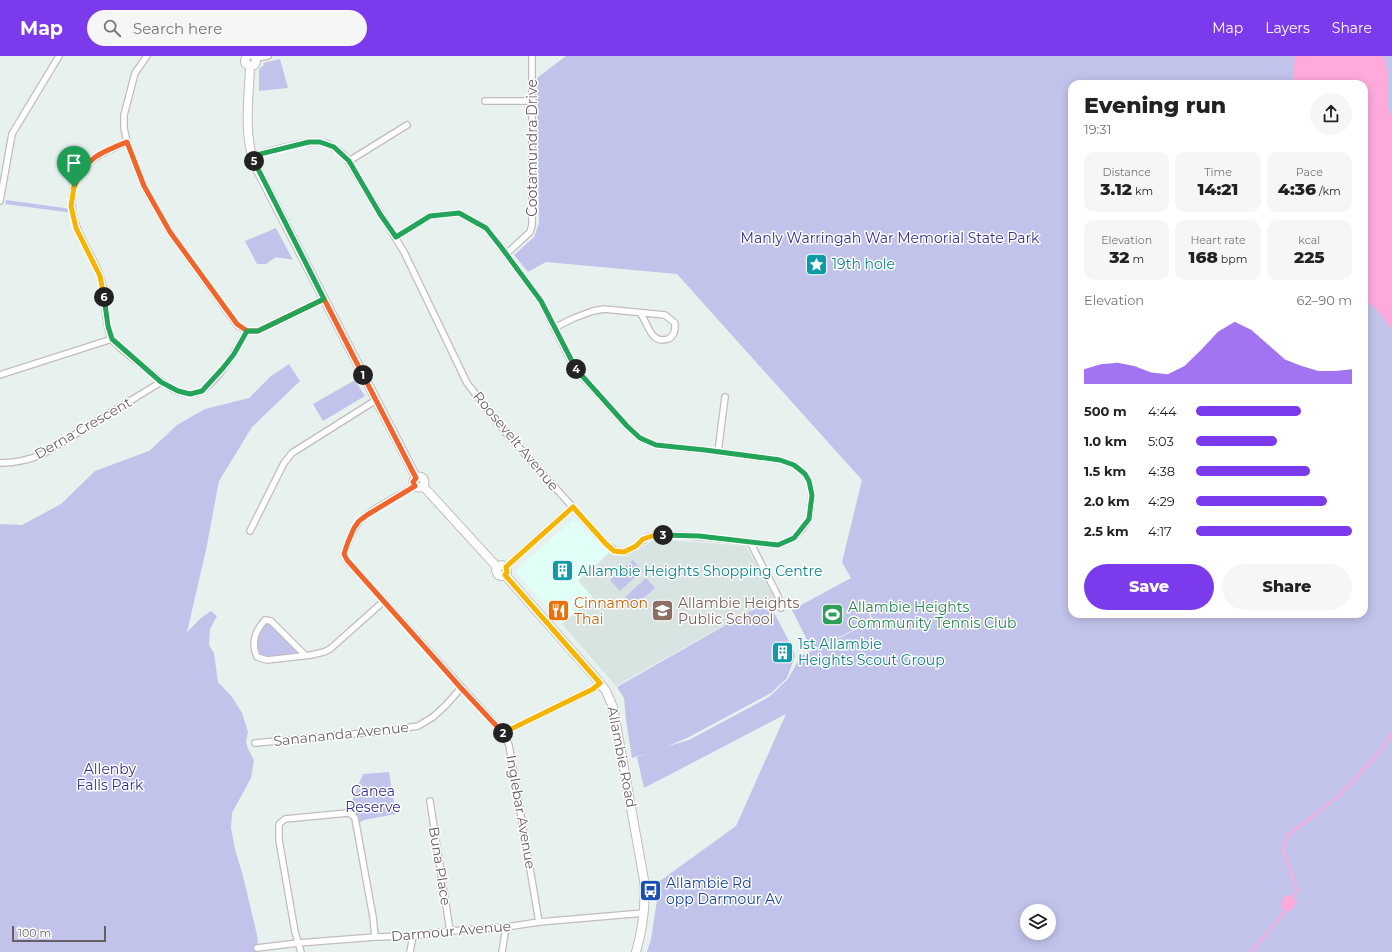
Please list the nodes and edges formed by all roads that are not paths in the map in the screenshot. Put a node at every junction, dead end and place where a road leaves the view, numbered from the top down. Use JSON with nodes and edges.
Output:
{"nodes":[{"id":1,"x":59,"y":56,"type":"edge"},
{"id":2,"x":147,"y":56,"type":"edge"},
{"id":3,"x":247,"y":56,"type":"edge"},
{"id":4,"x":268,"y":56,"type":"edge"},
{"id":5,"x":532,"y":56,"type":"edge"},
{"id":6,"x":255,"y":57,"type":"edge"},
{"id":7,"x":250,"y":66,"type":"junction"},
{"id":8,"x":485,"y":101,"type":"dead end"},
{"id":9,"x":533,"y":101,"type":"junction"},
{"id":10,"x":407,"y":125,"type":"dead end"},
{"id":11,"x":127,"y":142,"type":"junction"},
{"id":12,"x":252,"y":156,"type":"junction"},
{"id":13,"x":349,"y":161,"type":"junction"},
{"id":14,"x":0,"y":201,"type":"edge"},
{"id":15,"x":396,"y":237,"type":"junction"},
{"id":16,"x":506,"y":254,"type":"junction"},
{"id":17,"x":324,"y":299,"type":"junction"},
{"id":18,"x":640,"y":313,"type":"junction"},
{"id":19,"x":554,"y":328,"type":"junction"},
{"id":20,"x":247,"y":331,"type":"junction"},
{"id":21,"x":112,"y":339,"type":"junction"},
{"id":22,"x":0,"y":375,"type":"edge"},
{"id":23,"x":161,"y":382,"type":"junction"},
{"id":24,"x":724,"y":397,"type":"dead end"},
{"id":25,"x":376,"y":400,"type":"junction"},
{"id":26,"x":718,"y":452,"type":"junction"},
{"id":27,"x":0,"y":463,"type":"edge"},
{"id":28,"x":419,"y":486,"type":"junction"},
{"id":29,"x":573,"y":507,"type":"junction"},
{"id":30,"x":250,"y":530,"type":"dead end"},
{"id":31,"x":750,"y":542,"type":"junction"},
{"id":32,"x":505,"y":571,"type":"junction"},
{"id":33,"x":384,"y":601,"type":"junction"},
{"id":34,"x":781,"y":608,"type":"dead end"},
{"id":35,"x":306,"y":655,"type":"junction"},
{"id":36,"x":600,"y":683,"type":"junction"},
{"id":37,"x":461,"y":688,"type":"junction"},
{"id":38,"x":502,"y":733,"type":"junction"},
{"id":39,"x":255,"y":743,"type":"dead end"},
{"id":40,"x":430,"y":801,"type":"dead end"},
{"id":41,"x":644,"y":913,"type":"junction"},
{"id":42,"x":539,"y":922,"type":"junction"},
{"id":43,"x":506,"y":927,"type":"junction"},
{"id":44,"x":450,"y":931,"type":"junction"},
{"id":45,"x":413,"y":936,"type":"junction"},
{"id":46,"x":375,"y":937,"type":"junction"},
{"id":47,"x":298,"y":943,"type":"junction"},
{"id":48,"x":257,"y":948,"type":"dead end"},
{"id":49,"x":301,"y":952,"type":"edge"},
{"id":50,"x":410,"y":952,"type":"edge"},
{"id":51,"x":502,"y":952,"type":"edge"},
{"id":52,"x":636,"y":952,"type":"edge"}],
"edges":[{"from":1,"to":14,"type":"street"},
{"from":2,"to":11,"type":"street"},
{"from":3,"to":7,"type":"main road"},
{"from":4,"to":6,"type":"street"},
{"from":5,"to":9,"type":"street","name":"Cootamundra Drive"},
{"from":6,"to":7,"type":"main road"},
{"from":7,"to":12,"type":"main road"},
{"from":8,"to":9,"type":"street"},
{"from":9,"to":16,"type":"street","name":"Cootamundra Drive"},
{"from":10,"to":13,"type":"street"},
{"from":11,"to":20,"type":"street"},
{"from":11,"to":21,"type":"street"},
{"from":12,"to":13,"type":"street","name":"Roosevelt Avenue"},
{"from":12,"to":17,"type":"main road"},
{"from":13,"to":15,"type":"street","name":"Roosevelt Avenue"},
{"from":15,"to":16,"type":"street","name":"Roosevelt Avenue"},
{"from":15,"to":29,"type":"street","name":"Roosevelt Avenue"},
{"from":16,"to":19,"type":"street","name":"Roosevelt Avenue"},
{"from":17,"to":20,"type":"street"},
{"from":17,"to":25,"type":"main road"},
{"from":18,"to":18,"type":"street"},
{"from":18,"to":19,"type":"street"},
{"from":19,"to":26,"type":"street","name":"Roosevelt Avenue"},
{"from":20,"to":23,"type":"street"},
{"from":21,"to":22,"type":"street"},
{"from":21,"to":23,"type":"street"},
{"from":23,"to":27,"type":"street","name":"Derna Crescent"},
{"from":24,"to":26,"type":"street"},
{"from":25,"to":28,"type":"main road"},
{"from":25,"to":30,"type":"street"},
{"from":26,"to":31,"type":"street","name":"Roosevelt Avenue"},
{"from":28,"to":32,"type":"main road","name":"Allambie Road"},
{"from":28,"to":33,"type":"street","name":"Inglebar Avenue"},
{"from":29,"to":31,"type":"street","name":"Roosevelt Avenue"},
{"from":29,"to":32,"type":"street"},
{"from":31,"to":34,"type":"street"},
{"from":32,"to":36,"type":"main road","name":"Allambie Road"},
{"from":33,"to":35,"type":"street"},
{"from":33,"to":37,"type":"street","name":"Inglebar Avenue"},
{"from":35,"to":35,"type":"street"},
{"from":36,"to":38,"type":"street"},
{"from":36,"to":41,"type":"main road","name":"Allambie Road"},
{"from":37,"to":38,"type":"street","name":"Inglebar Avenue"},
{"from":37,"to":39,"type":"street","name":"Sanananda Avenue"},
{"from":38,"to":42,"type":"street","name":"Inglebar Avenue"},
{"from":40,"to":44,"type":"street","name":"Buna Place"},
{"from":41,"to":42,"type":"street","name":"Darmour Avenue"},
{"from":41,"to":52,"type":"main road","name":"Allambie Road"},
{"from":42,"to":43,"type":"street","name":"Darmour Avenue"},
{"from":43,"to":44,"type":"street","name":"Darmour Avenue"},
{"from":43,"to":51,"type":"street"},
{"from":44,"to":45,"type":"street","name":"Darmour Avenue"},
{"from":45,"to":46,"type":"street","name":"Darmour Avenue"},
{"from":45,"to":50,"type":"street"},
{"from":46,"to":47,"type":"street","name":"Darmour Avenue"},
{"from":46,"to":47,"type":"street"},
{"from":47,"to":48,"type":"street","name":"Darmour Avenue"},
{"from":47,"to":49,"type":"street"}]}
